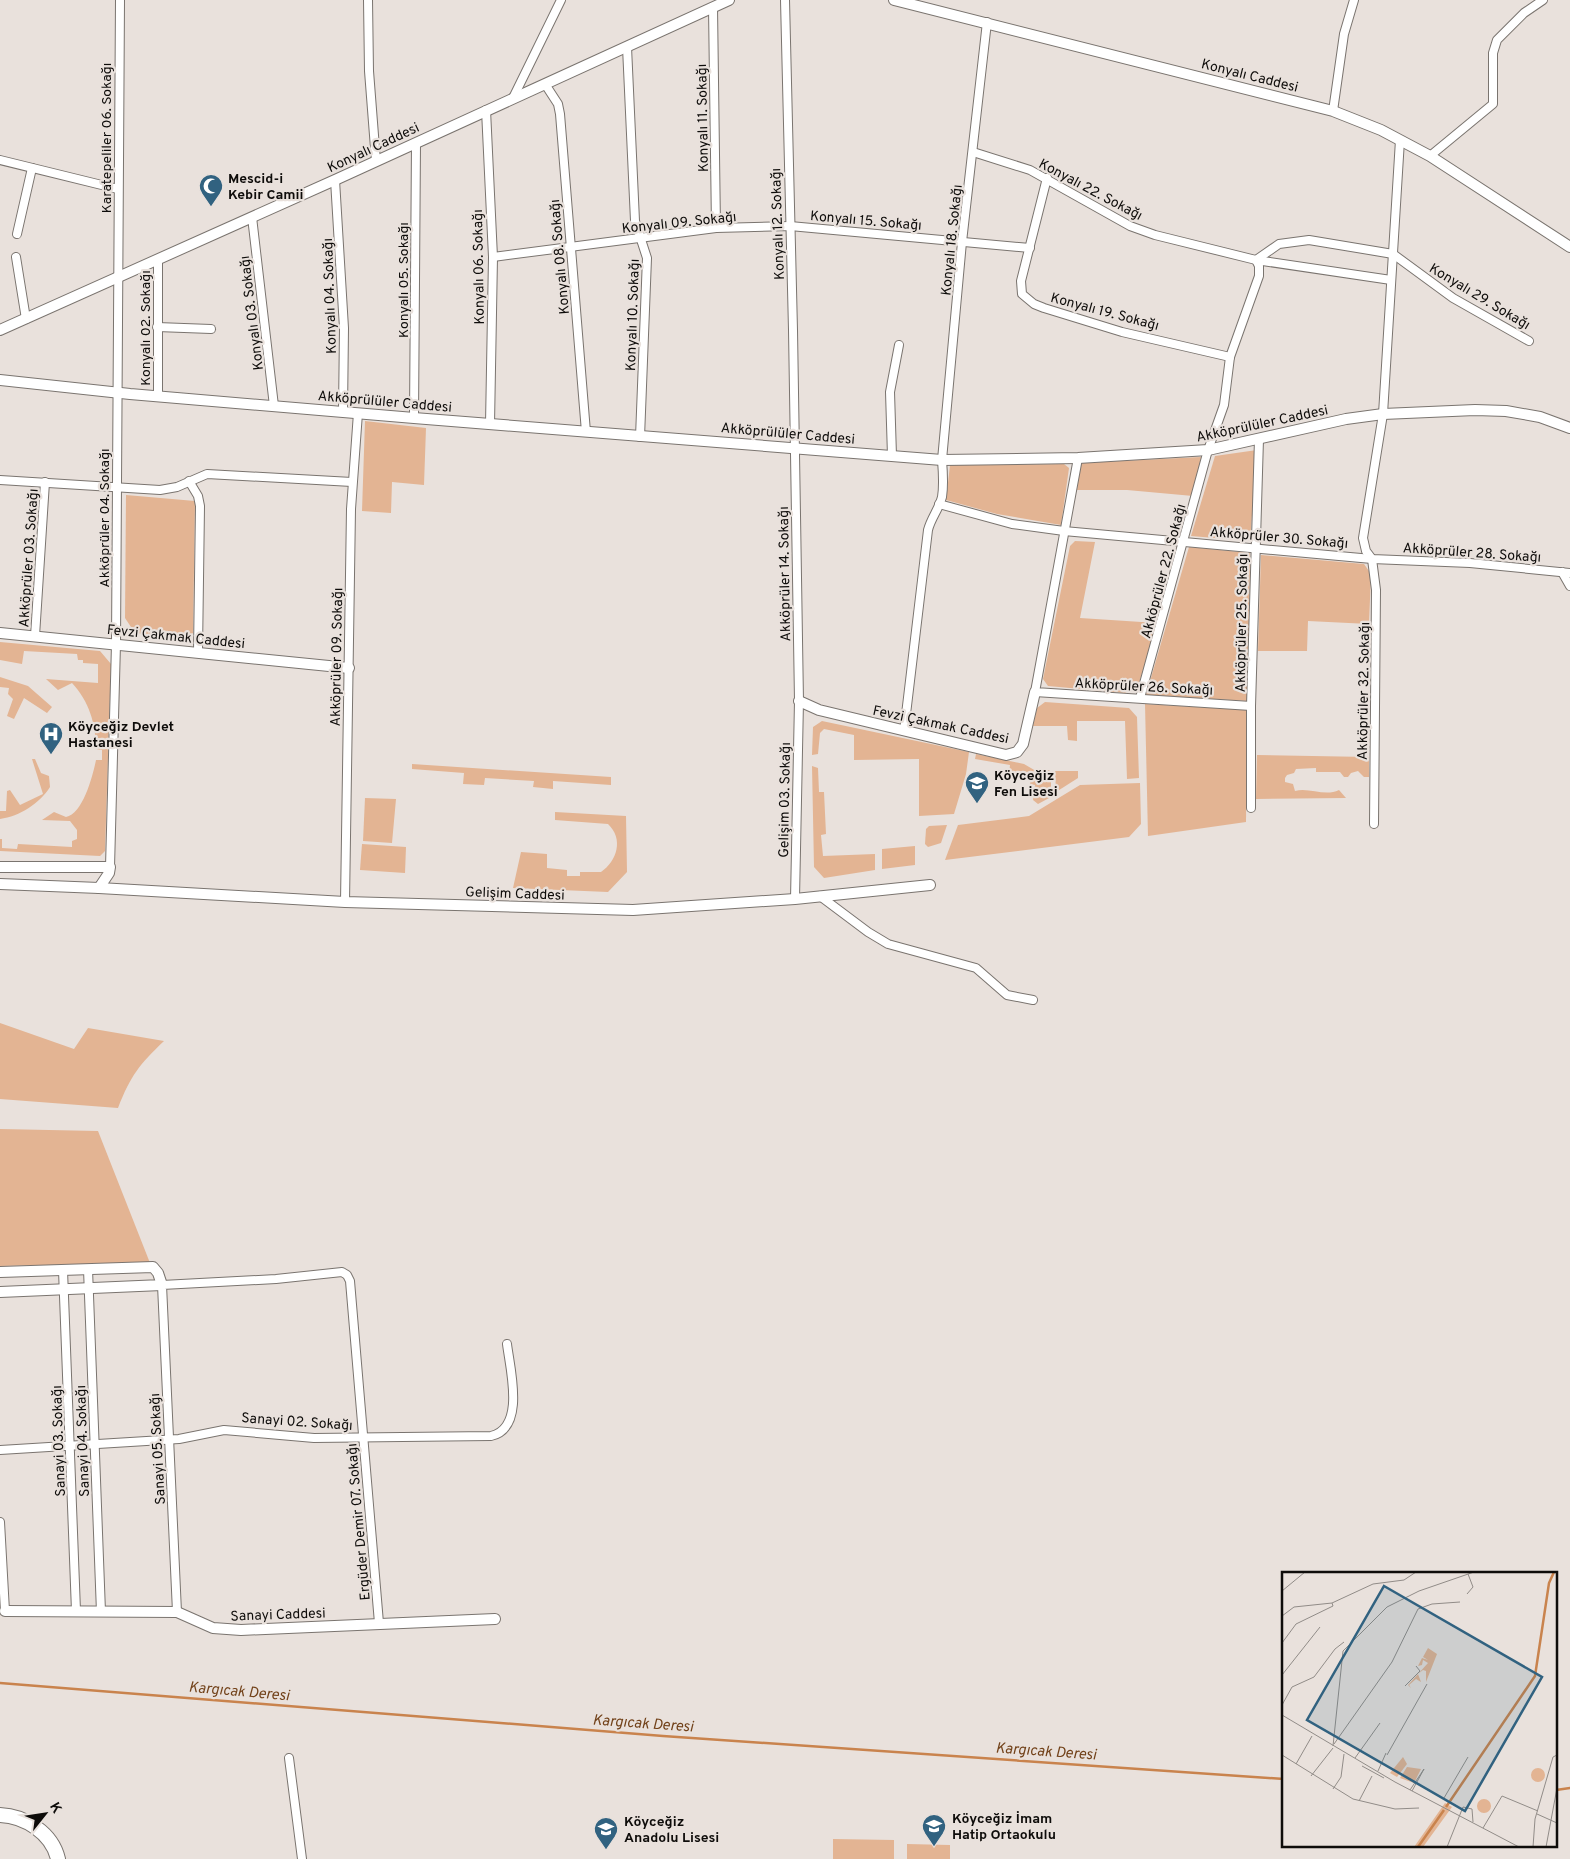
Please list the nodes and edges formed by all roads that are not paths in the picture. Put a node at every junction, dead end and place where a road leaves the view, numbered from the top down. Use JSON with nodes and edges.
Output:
{"nodes":[{"id":1,"x":120,"y":0,"type":"edge"},
{"id":2,"x":368,"y":0,"type":"edge"},
{"id":3,"x":561,"y":0,"type":"edge"},
{"id":4,"x":728,"y":0,"type":"edge"},
{"id":5,"x":785,"y":0,"type":"edge"},
{"id":6,"x":894,"y":0,"type":"edge"},
{"id":7,"x":1354,"y":0,"type":"edge"},
{"id":8,"x":1543,"y":0,"type":"edge"},
{"id":9,"x":713,"y":7,"type":"junction"},
{"id":10,"x":987,"y":22,"type":"junction"},
{"id":11,"x":627,"y":47,"type":"junction"},
{"id":12,"x":545,"y":84,"type":"junction"},
{"id":13,"x":513,"y":98,"type":"junction"},
{"id":14,"x":486,"y":110,"type":"junction"},
{"id":15,"x":1333,"y":111,"type":"junction"},
{"id":16,"x":1400,"y":140,"type":"junction"},
{"id":17,"x":416,"y":143,"type":"junction"},
{"id":18,"x":973,"y":152,"type":"junction"},
{"id":19,"x":1430,"y":156,"type":"junction"},
{"id":20,"x":0,"y":160,"type":"edge"},
{"id":21,"x":376,"y":161,"type":"junction"},
{"id":22,"x":32,"y":168,"type":"junction"},
{"id":23,"x":1047,"y":178,"type":"junction"},
{"id":24,"x":336,"y":180,"type":"junction"},
{"id":25,"x":118,"y":189,"type":"junction"},
{"id":26,"x":252,"y":218,"type":"junction"},
{"id":27,"x":790,"y":226,"type":"junction"},
{"id":28,"x":716,"y":228,"type":"junction"},
{"id":29,"x":16,"y":234,"type":"dead end"},
{"id":30,"x":640,"y":238,"type":"junction"},
{"id":31,"x":962,"y":242,"type":"junction"},
{"id":32,"x":571,"y":246,"type":"junction"},
{"id":33,"x":1570,"y":247,"type":"edge"},
{"id":34,"x":1030,"y":248,"type":"junction"},
{"id":35,"x":1393,"y":254,"type":"junction"},
{"id":36,"x":16,"y":256,"type":"dead end"},
{"id":37,"x":492,"y":257,"type":"junction"},
{"id":38,"x":158,"y":259,"type":"junction"},
{"id":39,"x":1256,"y":260,"type":"junction"},
{"id":40,"x":118,"y":277,"type":"junction"},
{"id":41,"x":1391,"y":280,"type":"junction"},
{"id":42,"x":26,"y":319,"type":"junction"},
{"id":43,"x":158,"y":327,"type":"junction"},
{"id":44,"x":211,"y":329,"type":"dead end"},
{"id":45,"x":0,"y":330,"type":"edge"},
{"id":46,"x":1529,"y":341,"type":"dead end"},
{"id":47,"x":898,"y":344,"type":"dead end"},
{"id":48,"x":1230,"y":357,"type":"junction"},
{"id":49,"x":0,"y":380,"type":"edge"},
{"id":50,"x":116,"y":392,"type":"junction"},
{"id":51,"x":158,"y":396,"type":"junction"},
{"id":52,"x":274,"y":406,"type":"junction"},
{"id":53,"x":343,"y":411,"type":"junction"},
{"id":54,"x":358,"y":412,"type":"junction"},
{"id":55,"x":1383,"y":414,"type":"junction"},
{"id":56,"x":414,"y":418,"type":"junction"},
{"id":57,"x":490,"y":424,"type":"junction"},
{"id":58,"x":1570,"y":428,"type":"edge"},
{"id":59,"x":586,"y":432,"type":"junction"},
{"id":60,"x":640,"y":437,"type":"junction"},
{"id":61,"x":1259,"y":439,"type":"junction"},
{"id":62,"x":795,"y":448,"type":"junction"},
{"id":63,"x":1208,"y":450,"type":"junction"},
{"id":64,"x":892,"y":456,"type":"junction"},
{"id":65,"x":1078,"y":458,"type":"junction"},
{"id":66,"x":942,"y":460,"type":"junction"},
{"id":67,"x":0,"y":480,"type":"edge"},
{"id":68,"x":190,"y":481,"type":"junction"},
{"id":69,"x":45,"y":482,"type":"junction"},
{"id":70,"x":352,"y":482,"type":"junction"},
{"id":71,"x":117,"y":487,"type":"junction"},
{"id":72,"x":939,"y":504,"type":"junction"},
{"id":73,"x":1064,"y":531,"type":"junction"},
{"id":74,"x":1184,"y":541,"type":"junction"},
{"id":75,"x":1255,"y":547,"type":"junction"},
{"id":76,"x":1372,"y":559,"type":"junction"},
{"id":77,"x":1566,"y":572,"type":"edge"},
{"id":78,"x":1570,"y":586,"type":"edge"},
{"id":79,"x":0,"y":633,"type":"edge"},
{"id":80,"x":35,"y":636,"type":"junction"},
{"id":81,"x":116,"y":644,"type":"junction"},
{"id":82,"x":198,"y":652,"type":"junction"},
{"id":83,"x":348,"y":668,"type":"junction"},
{"id":84,"x":1035,"y":692,"type":"junction"},
{"id":85,"x":1140,"y":698,"type":"junction"},
{"id":86,"x":799,"y":701,"type":"junction"},
{"id":87,"x":1251,"y":706,"type":"junction"},
{"id":88,"x":904,"y":731,"type":"junction"},
{"id":89,"x":1251,"y":808,"type":"dead end"},
{"id":90,"x":1374,"y":824,"type":"dead end"},
{"id":91,"x":0,"y":867,"type":"edge"},
{"id":92,"x":110,"y":867,"type":"junction"},
{"id":93,"x":0,"y":884,"type":"edge"},
{"id":94,"x":930,"y":886,"type":"dead end"},
{"id":95,"x":99,"y":888,"type":"junction"},
{"id":96,"x":820,"y":896,"type":"junction"},
{"id":97,"x":795,"y":899,"type":"junction"},
{"id":98,"x":345,"y":902,"type":"junction"},
{"id":99,"x":1034,"y":1000,"type":"dead end"},
{"id":100,"x":88,"y":1269,"type":"junction"},
{"id":101,"x":63,"y":1270,"type":"junction"},
{"id":102,"x":0,"y":1272,"type":"edge"},
{"id":103,"x":162,"y":1285,"type":"junction"},
{"id":104,"x":88,"y":1288,"type":"junction"},
{"id":105,"x":64,"y":1289,"type":"junction"},
{"id":106,"x":0,"y":1292,"type":"edge"},
{"id":107,"x":508,"y":1344,"type":"dead end"},
{"id":108,"x":364,"y":1438,"type":"junction"},
{"id":109,"x":169,"y":1440,"type":"junction"},
{"id":110,"x":70,"y":1446,"type":"junction"},
{"id":111,"x":94,"y":1446,"type":"junction"},
{"id":112,"x":0,"y":1450,"type":"edge"},
{"id":113,"x":0,"y":1522,"type":"edge"},
{"id":114,"x":4,"y":1611,"type":"joint"},
{"id":115,"x":76,"y":1611,"type":"junction"},
{"id":116,"x":101,"y":1612,"type":"junction"},
{"id":117,"x":177,"y":1612,"type":"junction"},
{"id":118,"x":496,"y":1619,"type":"dead end"},
{"id":119,"x":379,"y":1623,"type":"junction"},
{"id":120,"x":290,"y":1758,"type":"dead end"},
{"id":121,"x":0,"y":1815,"type":"edge"},
{"id":122,"x":58,"y":1859,"type":"edge"},
{"id":123,"x":302,"y":1859,"type":"edge"}],
"edges":[{"from":1,"to":25,"type":"street","name":"Karatepeliler 06. Sokağı"},
{"from":2,"to":21,"type":"street"},
{"from":3,"to":13,"type":"street"},
{"from":4,"to":9,"type":"street","name":"Konyalı Caddesi"},
{"from":5,"to":27,"type":"street","name":"Konyalı 12. Sokağı"},
{"from":6,"to":10,"type":"street","name":"Konyalı Caddesi"},
{"from":7,"to":15,"type":"street"},
{"from":8,"to":19,"type":"street"},
{"from":9,"to":11,"type":"street","name":"Konyalı Caddesi"},
{"from":9,"to":28,"type":"street","name":"Konyalı 11. Sokağı"},
{"from":10,"to":15,"type":"street","name":"Konyalı Caddesi"},
{"from":10,"to":18,"type":"street","name":"Konyalı 18. Sokağı"},
{"from":11,"to":12,"type":"street","name":"Konyalı Caddesi"},
{"from":11,"to":30,"type":"street","name":"Konyalı 10. Sokağı"},
{"from":12,"to":13,"type":"street","name":"Konyalı Caddesi"},
{"from":12,"to":32,"type":"street","name":"Konyalı 08. Sokağı"},
{"from":13,"to":14,"type":"street","name":"Konyalı Caddesi"},
{"from":14,"to":17,"type":"street","name":"Konyalı Caddesi"},
{"from":14,"to":37,"type":"street","name":"Konyalı 06. Sokağı"},
{"from":15,"to":16,"type":"street","name":"Konyalı Caddesi"},
{"from":16,"to":19,"type":"street","name":"Konyalı Caddesi"},
{"from":16,"to":35,"type":"street","name":"Akköprüler 32. Sokağı"},
{"from":17,"to":21,"type":"street","name":"Konyalı Caddesi"},
{"from":17,"to":56,"type":"street","name":"Konyalı 05. Sokağı"},
{"from":18,"to":23,"type":"street","name":"Konyalı 22. Sokağı"},
{"from":18,"to":31,"type":"street","name":"Konyalı 18. Sokağı"},
{"from":19,"to":33,"type":"street","name":"Konyalı Caddesi"},
{"from":20,"to":22,"type":"street"},
{"from":21,"to":24,"type":"street","name":"Konyalı Caddesi"},
{"from":22,"to":25,"type":"street"},
{"from":22,"to":29,"type":"street"},
{"from":23,"to":34,"type":"street"},
{"from":23,"to":39,"type":"street","name":"Konyalı 22. Sokağı"},
{"from":24,"to":26,"type":"street","name":"Konyalı Caddesi"},
{"from":24,"to":53,"type":"street","name":"Konyalı 04. Sokağı"},
{"from":25,"to":40,"type":"street","name":"Karatepeliler 06. Sokağı"},
{"from":26,"to":38,"type":"street","name":"Konyalı Caddesi"},
{"from":26,"to":52,"type":"street","name":"Konyalı 03. Sokağı"},
{"from":27,"to":28,"type":"street","name":"Konyalı 09. Sokağı"},
{"from":27,"to":31,"type":"street","name":"Konyalı 15. Sokağı"},
{"from":27,"to":62,"type":"street","name":"Konyalı 12. Sokağı"},
{"from":28,"to":30,"type":"street","name":"Konyalı 09. Sokağı"},
{"from":30,"to":32,"type":"street","name":"Konyalı 09. Sokağı"},
{"from":30,"to":60,"type":"street","name":"Konyalı 10. Sokağı"},
{"from":31,"to":34,"type":"street","name":"Konyalı 15. Sokağı"},
{"from":31,"to":66,"type":"street","name":"Konyalı 18. Sokağı"},
{"from":32,"to":37,"type":"street","name":"Konyalı 09. Sokağı"},
{"from":32,"to":59,"type":"street","name":"Konyalı 08. Sokağı"},
{"from":34,"to":48,"type":"street","name":"Konyalı 19. Sokağı"},
{"from":35,"to":39,"type":"street"},
{"from":35,"to":41,"type":"street","name":"Akköprüler 32. Sokağı"},
{"from":35,"to":46,"type":"street","name":"Konyalı 29. Sokağı"},
{"from":36,"to":42,"type":"street"},
{"from":37,"to":57,"type":"street","name":"Konyalı 06. Sokağı"},
{"from":38,"to":40,"type":"street","name":"Konyalı Caddesi"},
{"from":38,"to":43,"type":"street","name":"Konyalı 02. Sokağı"},
{"from":39,"to":41,"type":"street","name":"Konyalı 22. Sokağı"},
{"from":39,"to":48,"type":"street","name":"Akköprüler 22. Sokağı"},
{"from":40,"to":42,"type":"street","name":"Konyalı Caddesi"},
{"from":40,"to":50,"type":"street","name":"Karatepeliler 06. Sokağı"},
{"from":41,"to":55,"type":"street","name":"Akköprüler 32. Sokağı"},
{"from":42,"to":45,"type":"street","name":"Konyalı Caddesi"},
{"from":43,"to":44,"type":"street"},
{"from":43,"to":51,"type":"street","name":"Konyalı 02. Sokağı"},
{"from":47,"to":64,"type":"street"},
{"from":48,"to":63,"type":"street","name":"Akköprüler 22. Sokağı"},
{"from":49,"to":50,"type":"street","name":"Akköprülüler Caddesi"},
{"from":50,"to":51,"type":"street","name":"Akköprülüler Caddesi"},
{"from":50,"to":71,"type":"street","name":"Akköprüler 04. Sokağı"},
{"from":51,"to":52,"type":"street","name":"Akköprülüler Caddesi"},
{"from":52,"to":53,"type":"street","name":"Akköprülüler Caddesi"},
{"from":53,"to":54,"type":"street","name":"Akköprülüler Caddesi"},
{"from":54,"to":56,"type":"street","name":"Akköprülüler Caddesi"},
{"from":54,"to":70,"type":"street","name":"Akköprüler 09. Sokağı"},
{"from":55,"to":58,"type":"street","name":"Akköprülüler Caddesi"},
{"from":55,"to":61,"type":"street","name":"Akköprülüler Caddesi"},
{"from":55,"to":76,"type":"street","name":"Akköprüler 32. Sokağı"},
{"from":56,"to":57,"type":"street","name":"Akköprülüler Caddesi"},
{"from":57,"to":59,"type":"street","name":"Akköprülüler Caddesi"},
{"from":59,"to":60,"type":"street","name":"Akköprülüler Caddesi"},
{"from":60,"to":62,"type":"street","name":"Akköprülüler Caddesi"},
{"from":61,"to":63,"type":"street","name":"Akköprülüler Caddesi"},
{"from":61,"to":75,"type":"street","name":"Akköprüler 25. Sokağı"},
{"from":62,"to":64,"type":"street","name":"Akköprülüler Caddesi"},
{"from":62,"to":86,"type":"street","name":"Akköprüler 14. Sokağı"},
{"from":63,"to":65,"type":"street","name":"Akköprülüler Caddesi"},
{"from":63,"to":74,"type":"street","name":"Akköprüler 22. Sokağı"},
{"from":64,"to":66,"type":"street","name":"Akköprülüler Caddesi"},
{"from":65,"to":66,"type":"street","name":"Akköprülüler Caddesi"},
{"from":65,"to":73,"type":"street"},
{"from":66,"to":72,"type":"street","name":"Konyalı 18. Sokağı"},
{"from":67,"to":69,"type":"street"},
{"from":68,"to":70,"type":"street"},
{"from":68,"to":71,"type":"street"},
{"from":68,"to":82,"type":"street"},
{"from":69,"to":71,"type":"street"},
{"from":69,"to":80,"type":"street","name":"Akköprüler 03. Sokağı"},
{"from":70,"to":83,"type":"street","name":"Akköprüler 09. Sokağı"},
{"from":71,"to":81,"type":"street","name":"Akköprüler 04. Sokağı"},
{"from":72,"to":73,"type":"street","name":"Akköprüler 30. Sokağı"},
{"from":72,"to":88,"type":"street","name":"Konyalı 18. Sokağı"},
{"from":73,"to":74,"type":"street","name":"Akköprüler 30. Sokağı"},
{"from":73,"to":84,"type":"street"},
{"from":74,"to":75,"type":"street","name":"Akköprüler 30. Sokağı"},
{"from":74,"to":85,"type":"street","name":"Akköprüler 22. Sokağı"},
{"from":75,"to":76,"type":"street","name":"Akköprüler 30. Sokağı"},
{"from":75,"to":87,"type":"street","name":"Akköprüler 25. Sokağı"},
{"from":76,"to":77,"type":"street","name":"Akköprüler 28. Sokağı"},
{"from":76,"to":90,"type":"street","name":"Akköprüler 32. Sokağı"},
{"from":77,"to":78,"type":"street"},
{"from":79,"to":80,"type":"street","name":"Fevzi Çakmak Caddesi"},
{"from":80,"to":81,"type":"street","name":"Fevzi Çakmak Caddesi"},
{"from":81,"to":82,"type":"street","name":"Fevzi Çakmak Caddesi"},
{"from":81,"to":92,"type":"street","name":"Akköprüler 04. Sokağı"},
{"from":82,"to":83,"type":"street","name":"Fevzi Çakmak Caddesi"},
{"from":83,"to":98,"type":"street","name":"Akköprüler 09. Sokağı"},
{"from":84,"to":85,"type":"street","name":"Akköprüler 26. Sokağı"},
{"from":84,"to":88,"type":"street","name":"Fevzi Çakmak Caddesi"},
{"from":85,"to":87,"type":"street","name":"Akköprüler 26. Sokağı"},
{"from":86,"to":88,"type":"street","name":"Fevzi Çakmak Caddesi"},
{"from":86,"to":97,"type":"street","name":"Gelişim 03. Sokağı"},
{"from":87,"to":89,"type":"street","name":"Akköprüler 25. Sokağı"},
{"from":91,"to":92,"type":"street"},
{"from":92,"to":95,"type":"street"},
{"from":93,"to":95,"type":"street","name":"Gelişim Caddesi"},
{"from":94,"to":96,"type":"street","name":"Gelişim Caddesi"},
{"from":95,"to":98,"type":"street","name":"Gelişim Caddesi"},
{"from":96,"to":97,"type":"street","name":"Gelişim Caddesi"},
{"from":96,"to":99,"type":"street"},
{"from":97,"to":98,"type":"street","name":"Gelişim Caddesi"},
{"from":100,"to":101,"type":"street"},
{"from":100,"to":103,"type":"street"},
{"from":100,"to":104,"type":"street","name":"Sanayi 04. Sokağı"},
{"from":101,"to":102,"type":"street"},
{"from":101,"to":105,"type":"street","name":"Sanayi 03. Sokağı"},
{"from":103,"to":104,"type":"street"},
{"from":103,"to":108,"type":"street","name":"Ergüder Demir 07. Sokağı"},
{"from":103,"to":109,"type":"street","name":"Sanayi 05. Sokağı"},
{"from":104,"to":105,"type":"street"},
{"from":104,"to":111,"type":"street","name":"Sanayi 04. Sokağı"},
{"from":105,"to":106,"type":"street"},
{"from":105,"to":110,"type":"street","name":"Sanayi 03. Sokağı"},
{"from":107,"to":108,"type":"street","name":"Sanayi 02. Sokağı"},
{"from":108,"to":109,"type":"street","name":"Sanayi 02. Sokağı"},
{"from":108,"to":119,"type":"street","name":"Ergüder Demir 07. Sokağı"},
{"from":109,"to":111,"type":"street","name":"Sanayi 02. Sokağı"},
{"from":109,"to":117,"type":"street","name":"Sanayi 05. Sokağı"},
{"from":110,"to":111,"type":"street","name":"Sanayi 02. Sokağı"},
{"from":110,"to":112,"type":"street","name":"Sanayi 02. Sokağı"},
{"from":110,"to":115,"type":"street","name":"Sanayi 03. Sokağı"},
{"from":111,"to":116,"type":"street","name":"Sanayi 04. Sokağı"},
{"from":113,"to":114,"type":"street"},
{"from":114,"to":115,"type":"street","name":"Sanayi Caddesi"},
{"from":115,"to":116,"type":"street","name":"Sanayi Caddesi"},
{"from":116,"to":117,"type":"street","name":"Sanayi Caddesi"},
{"from":117,"to":119,"type":"street","name":"Sanayi Caddesi"},
{"from":118,"to":119,"type":"street","name":"Sanayi Caddesi"},
{"from":120,"to":123,"type":"street"},
{"from":121,"to":122,"type":"highway"}]}
